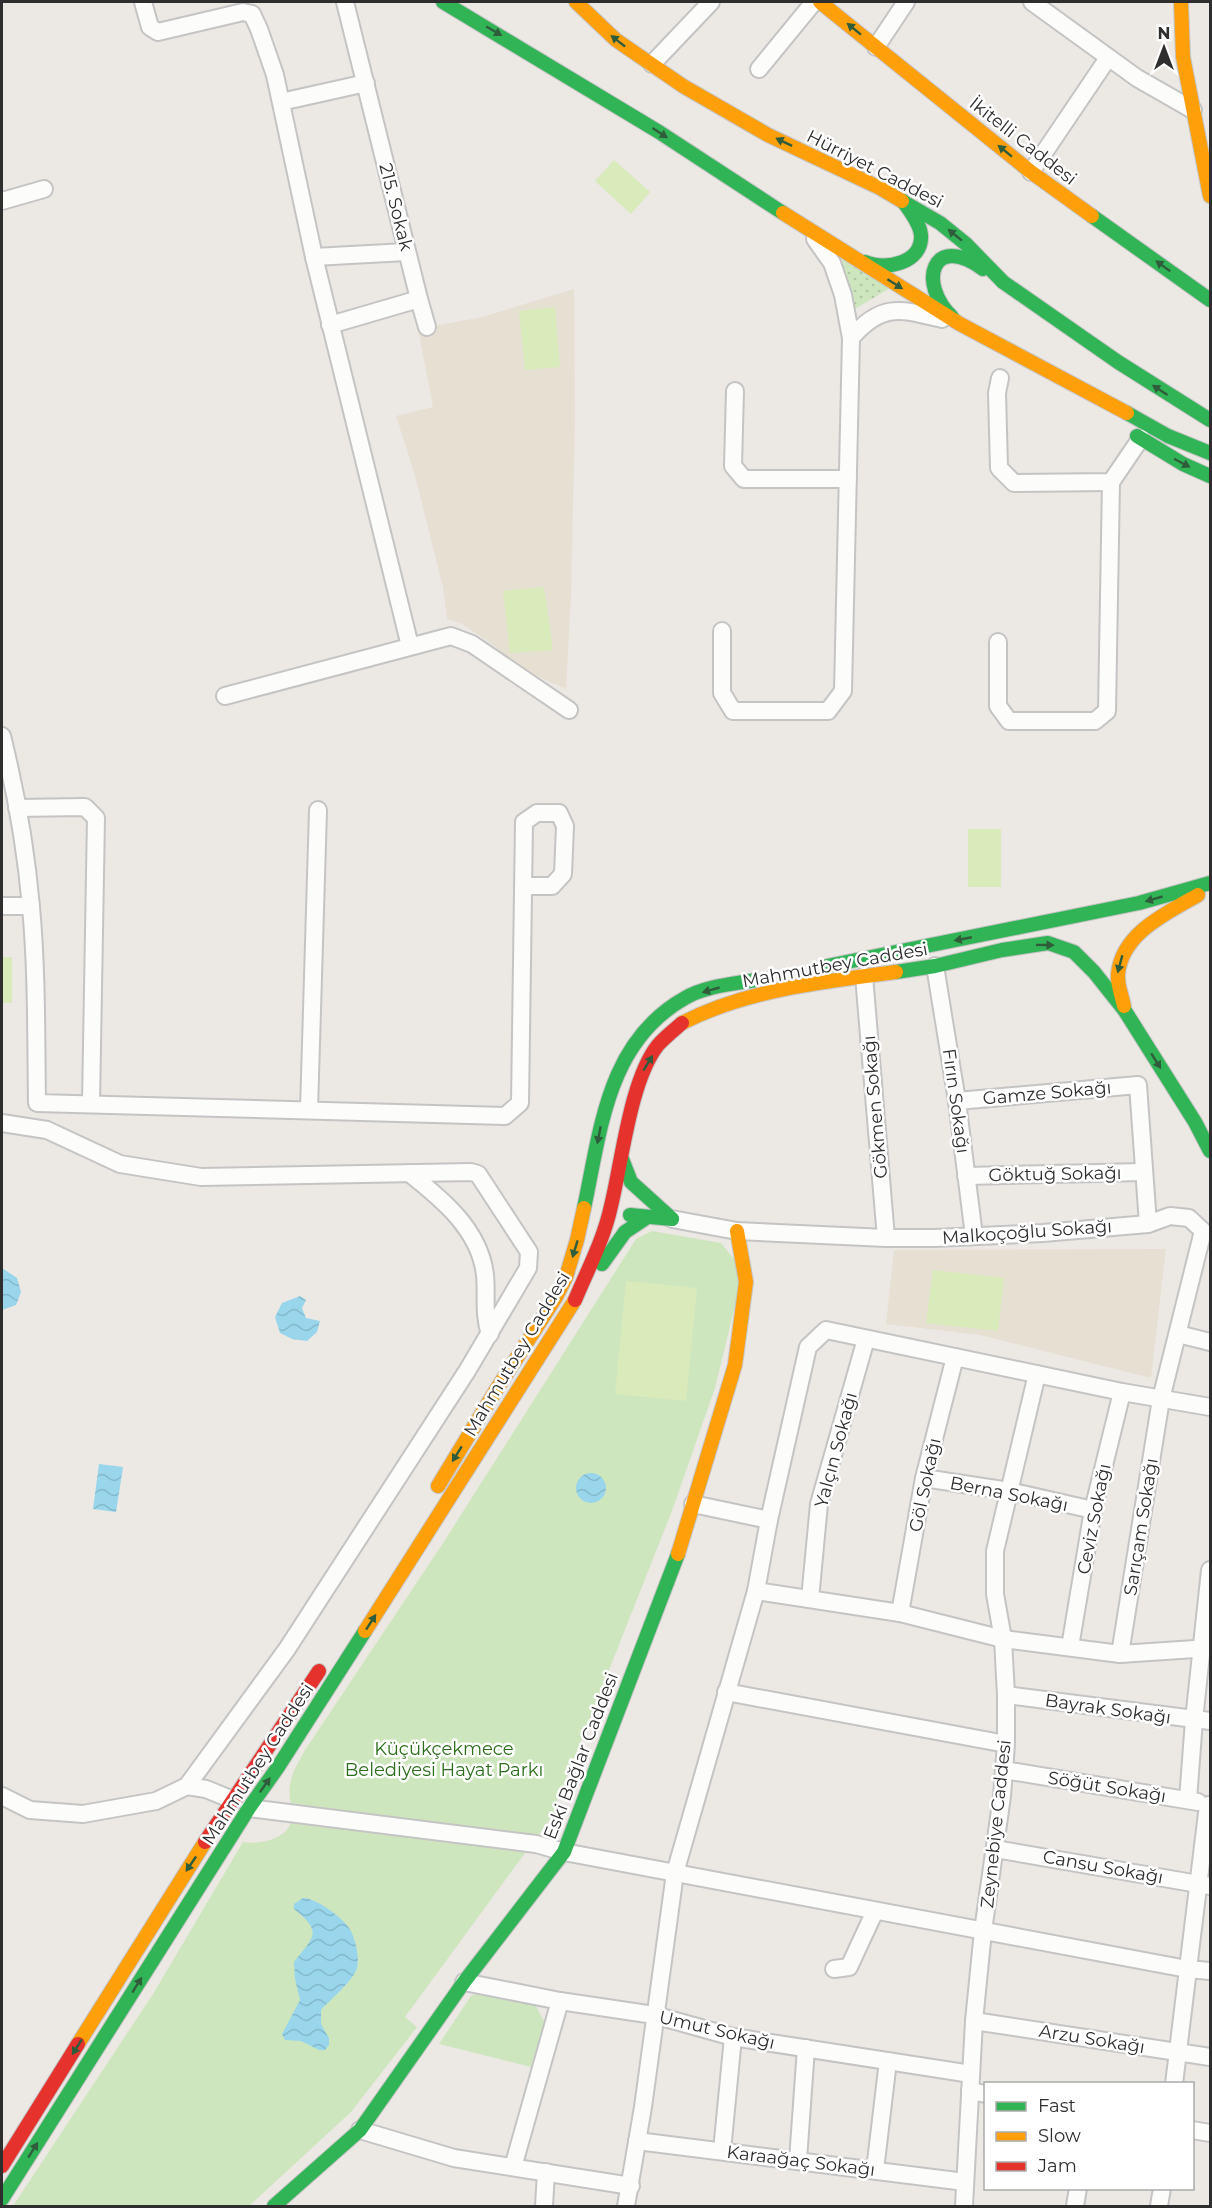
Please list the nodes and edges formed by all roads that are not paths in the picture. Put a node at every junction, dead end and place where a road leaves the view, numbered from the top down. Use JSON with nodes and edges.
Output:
{"nodes":[{"id":1,"x":143,"y":2,"type":"edge"},
{"id":2,"x":345,"y":2,"type":"edge"},
{"id":3,"x":355,"y":2,"type":"edge"},
{"id":4,"x":443,"y":2,"type":"edge"},
{"id":5,"x":576,"y":2,"type":"edge"},
{"id":6,"x":711,"y":2,"type":"edge"},
{"id":7,"x":814,"y":2,"type":"edge"},
{"id":8,"x":820,"y":2,"type":"edge"},
{"id":9,"x":906,"y":2,"type":"edge"},
{"id":10,"x":1032,"y":2,"type":"edge"},
{"id":11,"x":1179,"y":3,"type":"edge"},
{"id":12,"x":352,"y":24,"type":"junction"},
{"id":13,"x":876,"y":47,"type":"junction"},
{"id":14,"x":1108,"y":58,"type":"junction"},
{"id":15,"x":652,"y":63,"type":"junction"},
{"id":16,"x":759,"y":69,"type":"dead end"},
{"id":17,"x":366,"y":83,"type":"junction"},
{"id":18,"x":281,"y":102,"type":"junction"},
{"id":19,"x":1193,"y":110,"type":"junction"},
{"id":20,"x":1031,"y":172,"type":"junction"},
{"id":21,"x":44,"y":189,"type":"dead end"},
{"id":22,"x":1210,"y":190,"type":"edge"},
{"id":23,"x":2,"y":201,"type":"edge"},
{"id":24,"x":902,"y":201,"type":"junction"},
{"id":25,"x":810,"y":230,"type":"junction"},
{"id":26,"x":406,"y":252,"type":"junction"},
{"id":27,"x":314,"y":257,"type":"junction"},
{"id":28,"x":856,"y":260,"type":"junction"},
{"id":29,"x":1003,"y":282,"type":"junction"},
{"id":30,"x":419,"y":299,"type":"junction"},
{"id":31,"x":1210,"y":300,"type":"edge"},
{"id":32,"x":960,"y":324,"type":"junction"},
{"id":33,"x":330,"y":325,"type":"junction"},
{"id":34,"x":427,"y":327,"type":"dead end"},
{"id":35,"x":851,"y":338,"type":"junction"},
{"id":36,"x":1049,"y":370,"type":"junction"},
{"id":37,"x":1000,"y":378,"type":"dead end"},
{"id":38,"x":735,"y":391,"type":"dead end"},
{"id":39,"x":1104,"y":416,"type":"dead end"},
{"id":40,"x":1210,"y":420,"type":"edge"},
{"id":41,"x":1122,"y":427,"type":"dead end"},
{"id":42,"x":1141,"y":438,"type":"junction"},
{"id":43,"x":1210,"y":453,"type":"edge"},
{"id":44,"x":1210,"y":476,"type":"edge"},
{"id":45,"x":848,"y":479,"type":"junction"},
{"id":46,"x":1111,"y":483,"type":"junction"},
{"id":47,"x":722,"y":631,"type":"dead end"},
{"id":48,"x":998,"y":642,"type":"dead end"},
{"id":49,"x":410,"y":646,"type":"junction"},
{"id":50,"x":225,"y":696,"type":"dead end"},
{"id":51,"x":569,"y":710,"type":"dead end"},
{"id":52,"x":2,"y":736,"type":"edge"},
{"id":53,"x":8,"y":786,"type":"edge"},
{"id":54,"x":17,"y":808,"type":"junction"},
{"id":55,"x":318,"y":810,"type":"dead end"},
{"id":56,"x":1210,"y":885,"type":"edge"},
{"id":57,"x":524,"y":886,"type":"junction"},
{"id":58,"x":2,"y":906,"type":"edge"},
{"id":59,"x":31,"y":906,"type":"junction"},
{"id":60,"x":936,"y":966,"type":"junction"},
{"id":61,"x":809,"y":969,"type":"dead end"},
{"id":62,"x":774,"y":976,"type":"dead end"},
{"id":63,"x":864,"y":976,"type":"junction"},
{"id":64,"x":1125,"y":1011,"type":"junction"},
{"id":65,"x":957,"y":1101,"type":"junction"},
{"id":66,"x":92,"y":1103,"type":"junction"},
{"id":67,"x":309,"y":1110,"type":"junction"},
{"id":68,"x":2,"y":1122,"type":"edge"},
{"id":69,"x":1195,"y":1122,"type":"junction"},
{"id":70,"x":1210,"y":1135,"type":"edge"},
{"id":71,"x":1210,"y":1151,"type":"edge"},
{"id":72,"x":622,"y":1159,"type":"junction"},
{"id":73,"x":1143,"y":1172,"type":"junction"},
{"id":74,"x":409,"y":1173,"type":"junction"},
{"id":75,"x":966,"y":1176,"type":"junction"},
{"id":76,"x":588,"y":1192,"type":"junction"},
{"id":77,"x":620,"y":1201,"type":"junction"},
{"id":78,"x":646,"y":1218,"type":"junction"},
{"id":79,"x":672,"y":1219,"type":"junction"},
{"id":80,"x":1148,"y":1224,"type":"junction"},
{"id":81,"x":737,"y":1231,"type":"junction"},
{"id":82,"x":974,"y":1236,"type":"junction"},
{"id":83,"x":886,"y":1238,"type":"junction"},
{"id":84,"x":580,"y":1289,"type":"junction"},
{"id":85,"x":490,"y":1334,"type":"junction"},
{"id":86,"x":1178,"y":1334,"type":"junction"},
{"id":87,"x":867,"y":1339,"type":"junction"},
{"id":88,"x":1210,"y":1342,"type":"edge"},
{"id":89,"x":955,"y":1357,"type":"junction"},
{"id":90,"x":1037,"y":1374,"type":"junction"},
{"id":91,"x":1122,"y":1392,"type":"junction"},
{"id":92,"x":1161,"y":1399,"type":"junction"},
{"id":93,"x":1210,"y":1407,"type":"edge"},
{"id":94,"x":924,"y":1478,"type":"junction"},
{"id":95,"x":1009,"y":1491,"type":"junction"},
{"id":96,"x":429,"y":1501,"type":"dead end"},
{"id":97,"x":693,"y":1503,"type":"junction"},
{"id":98,"x":1093,"y":1510,"type":"junction"},
{"id":99,"x":769,"y":1520,"type":"junction"},
{"id":100,"x":1210,"y":1570,"type":"edge"},
{"id":101,"x":756,"y":1591,"type":"junction"},
{"id":102,"x":810,"y":1599,"type":"junction"},
{"id":103,"x":900,"y":1613,"type":"junction"},
{"id":104,"x":1003,"y":1639,"type":"junction"},
{"id":105,"x":1070,"y":1647,"type":"junction"},
{"id":106,"x":1206,"y":1648,"type":"edge"},
{"id":107,"x":1120,"y":1654,"type":"junction"},
{"id":108,"x":329,"y":1656,"type":"dead end"},
{"id":109,"x":726,"y":1692,"type":"junction"},
{"id":110,"x":1006,"y":1695,"type":"junction"},
{"id":111,"x":1202,"y":1720,"type":"edge"},
{"id":112,"x":1006,"y":1744,"type":"junction"},
{"id":113,"x":1004,"y":1770,"type":"junction"},
{"id":114,"x":187,"y":1786,"type":"junction"},
{"id":115,"x":2,"y":1796,"type":"edge"},
{"id":116,"x":234,"y":1800,"type":"junction"},
{"id":117,"x":1188,"y":1800,"type":"junction"},
{"id":118,"x":1209,"y":1805,"type":"edge"},
{"id":119,"x":249,"y":1808,"type":"junction"},
{"id":120,"x":995,"y":1849,"type":"junction"},
{"id":121,"x":564,"y":1852,"type":"junction"},
{"id":122,"x":675,"y":1873,"type":"junction"},
{"id":123,"x":1204,"y":1885,"type":"edge"},
{"id":124,"x":875,"y":1911,"type":"junction"},
{"id":125,"x":983,"y":1931,"type":"junction"},
{"id":126,"x":834,"y":1969,"type":"dead end"},
{"id":127,"x":1187,"y":1969,"type":"junction"},
{"id":128,"x":1210,"y":1971,"type":"edge"},
{"id":129,"x":464,"y":1982,"type":"junction"},
{"id":130,"x":560,"y":2001,"type":"junction"},
{"id":131,"x":654,"y":2015,"type":"junction"},
{"id":132,"x":974,"y":2021,"type":"junction"},
{"id":133,"x":733,"y":2037,"type":"junction"},
{"id":134,"x":806,"y":2048,"type":"junction"},
{"id":135,"x":1177,"y":2052,"type":"junction"},
{"id":136,"x":1210,"y":2057,"type":"edge"},
{"id":137,"x":888,"y":2061,"type":"junction"},
{"id":138,"x":1174,"y":2082,"type":"edge"},
{"id":139,"x":976,"y":2086,"type":"edge"},
{"id":140,"x":360,"y":2130,"type":"junction"},
{"id":141,"x":1194,"y":2130,"type":"edge"},
{"id":142,"x":1210,"y":2133,"type":"edge"},
{"id":143,"x":637,"y":2141,"type":"junction"},
{"id":144,"x":722,"y":2151,"type":"junction"},
{"id":145,"x":798,"y":2160,"type":"junction"},
{"id":146,"x":2,"y":2166,"type":"edge"},
{"id":147,"x":513,"y":2167,"type":"junction"},
{"id":148,"x":875,"y":2170,"type":"junction"},
{"id":149,"x":546,"y":2172,"type":"junction"},
{"id":150,"x":965,"y":2182,"type":"junction"},
{"id":151,"x":631,"y":2186,"type":"junction"},
{"id":152,"x":1078,"y":2190,"type":"edge"},
{"id":153,"x":1162,"y":2190,"type":"edge"},
{"id":154,"x":2,"y":2199,"type":"edge"},
{"id":155,"x":274,"y":2206,"type":"edge"},
{"id":156,"x":544,"y":2206,"type":"edge"},
{"id":157,"x":626,"y":2206,"type":"edge"},
{"id":158,"x":964,"y":2206,"type":"edge"},
{"id":159,"x":1075,"y":2206,"type":"edge"},
{"id":160,"x":1159,"y":2206,"type":"edge"}],
"edges":[{"from":1,"to":18,"type":"street"},
{"from":2,"to":12,"type":"street","name":"215. Sokak"},
{"from":3,"to":12,"type":"street"},
{"from":4,"to":25,"type":"main road","one_way":true},
{"from":15,"to":5,"type":"main road","name":"Hürriyet Caddesi","one_way":true},
{"from":6,"to":15,"type":"street"},
{"from":7,"to":16,"type":"street"},
{"from":13,"to":8,"type":"main road","name":"İkitelli Caddesi","one_way":true},
{"from":9,"to":13,"type":"street"},
{"from":10,"to":14,"type":"street"},
{"from":11,"to":19,"type":"main road"},
{"from":12,"to":17,"type":"street","name":"215. Sokak"},
{"from":20,"to":13,"type":"main road","name":"İkitelli Caddesi","one_way":true},
{"from":14,"to":19,"type":"street"},
{"from":14,"to":20,"type":"street"},
{"from":24,"to":15,"type":"main road","name":"Hürriyet Caddesi","one_way":true},
{"from":17,"to":18,"type":"street"},
{"from":17,"to":26,"type":"street","name":"215. Sokak"},
{"from":18,"to":27,"type":"street"},
{"from":19,"to":22,"type":"main road"},
{"from":31,"to":20,"type":"main road","name":"İkitelli Caddesi","one_way":true},
{"from":21,"to":23,"type":"street"},
{"from":24,"to":28,"type":"main road"},
{"from":29,"to":24,"type":"main road","name":"Hürriyet Caddesi","one_way":true},
{"from":25,"to":28,"type":"main road"},
{"from":25,"to":35,"type":"street"},
{"from":26,"to":27,"type":"street"},
{"from":26,"to":30,"type":"street","name":"215. Sokak"},
{"from":27,"to":33,"type":"street"},
{"from":28,"to":32,"type":"main road","one_way":true},
{"from":29,"to":32,"type":"main road"},
{"from":40,"to":29,"type":"main road","name":"Hürriyet Caddesi","one_way":true},
{"from":30,"to":33,"type":"street"},
{"from":30,"to":34,"type":"street","name":"215. Sokak"},
{"from":32,"to":35,"type":"street"},
{"from":32,"to":36,"type":"main road"},
{"from":33,"to":49,"type":"street"},
{"from":35,"to":45,"type":"street"},
{"from":36,"to":39,"type":"main road"},
{"from":36,"to":43,"type":"main road"},
{"from":37,"to":46,"type":"street"},
{"from":38,"to":45,"type":"street"},
{"from":41,"to":42,"type":"main road"},
{"from":42,"to":44,"type":"main road","one_way":true},
{"from":42,"to":46,"type":"street"},
{"from":45,"to":47,"type":"street"},
{"from":46,"to":48,"type":"street"},
{"from":49,"to":50,"type":"street"},
{"from":49,"to":51,"type":"street"},
{"from":52,"to":53,"type":"street"},
{"from":53,"to":54,"type":"street"},
{"from":54,"to":59,"type":"street"},
{"from":54,"to":66,"type":"street"},
{"from":55,"to":67,"type":"street"},
{"from":56,"to":61,"type":"main road","name":"Mahmutbey Caddesi","one_way":true},
{"from":56,"to":64,"type":"main road","one_way":true},
{"from":57,"to":57,"type":"street"},
{"from":57,"to":67,"type":"street"},
{"from":58,"to":59,"type":"street"},
{"from":59,"to":66,"type":"street"},
{"from":60,"to":63,"type":"main road","name":"Mahmutbey Caddesi"},
{"from":60,"to":64,"type":"main road","name":"Mahmutbey Caddesi","one_way":true},
{"from":60,"to":65,"type":"street","name":"Fırın Sokağı"},
{"from":62,"to":76,"type":"main road","name":"Mahmutbey Caddesi","one_way":true},
{"from":72,"to":63,"type":"main road","name":"Mahmutbey Caddesi","one_way":true},
{"from":63,"to":83,"type":"street","name":"Gökmen Sokağı"},
{"from":64,"to":69,"type":"main road","name":"Mahmutbey Caddesi","one_way":true},
{"from":65,"to":73,"type":"street","name":"Gamze Sokağı"},
{"from":65,"to":75,"type":"street","name":"Fırın Sokağı"},
{"from":66,"to":67,"type":"street"},
{"from":68,"to":74,"type":"street"},
{"from":69,"to":70,"type":"main road"},
{"from":69,"to":71,"type":"main road"},
{"from":72,"to":77,"type":"main road","name":"Mahmutbey Caddesi"},
{"from":72,"to":79,"type":"main road"},
{"from":73,"to":75,"type":"street","name":"Göktuğ Sokağı"},
{"from":73,"to":80,"type":"street"},
{"from":74,"to":85,"type":"street"},
{"from":74,"to":85,"type":"street"},
{"from":75,"to":82,"type":"street","name":"Fırın Sokağı"},
{"from":76,"to":77,"type":"main road"},
{"from":76,"to":96,"type":"main road","name":"Mahmutbey Caddesi","one_way":true},
{"from":77,"to":78,"type":"main road"},
{"from":77,"to":79,"type":"main road"},
{"from":77,"to":84,"type":"main road","name":"Mahmutbey Caddesi"},
{"from":78,"to":79,"type":"main road"},
{"from":78,"to":84,"type":"main road"},
{"from":79,"to":81,"type":"street","name":"Malkoçoğlu Sokağı"},
{"from":80,"to":82,"type":"street","name":"Malkoçoğlu Sokağı"},
{"from":80,"to":86,"type":"street","name":"Malkoçoğlu Sokağı"},
{"from":81,"to":83,"type":"street","name":"Malkoçoğlu Sokağı"},
{"from":81,"to":97,"type":"main road","name":"Eski Bağlar Caddesi"},
{"from":82,"to":83,"type":"street","name":"Malkoçoğlu Sokağı"},
{"from":119,"to":84,"type":"main road","name":"Mahmutbey Caddesi","one_way":true},
{"from":85,"to":114,"type":"street"},
{"from":86,"to":88,"type":"street"},
{"from":86,"to":92,"type":"street","name":"Malkoçoğlu Sokağı"},
{"from":87,"to":89,"type":"street"},
{"from":87,"to":99,"type":"street"},
{"from":87,"to":102,"type":"street","name":"Yalçın Sokağı"},
{"from":89,"to":90,"type":"street"},
{"from":89,"to":94,"type":"street","name":"Göl Sokağı"},
{"from":90,"to":91,"type":"street"},
{"from":90,"to":95,"type":"street","name":"Zeynebiye Caddesi"},
{"from":91,"to":92,"type":"street"},
{"from":91,"to":98,"type":"street","name":"Ceviz Sokağı"},
{"from":92,"to":93,"type":"street"},
{"from":92,"to":107,"type":"street","name":"Sarıçam Sokağı"},
{"from":94,"to":95,"type":"street","name":"Berna Sokağı"},
{"from":94,"to":103,"type":"street","name":"Göl Sokağı"},
{"from":95,"to":98,"type":"street","name":"Berna Sokağı"},
{"from":95,"to":104,"type":"street","name":"Zeynebiye Caddesi"},
{"from":97,"to":99,"type":"street"},
{"from":97,"to":121,"type":"main road","name":"Eski Bağlar Caddesi"},
{"from":98,"to":105,"type":"street","name":"Ceviz Sokağı"},
{"from":99,"to":101,"type":"street"},
{"from":100,"to":106,"type":"street"},
{"from":101,"to":102,"type":"street"},
{"from":101,"to":109,"type":"street"},
{"from":102,"to":103,"type":"street"},
{"from":103,"to":104,"type":"street"},
{"from":104,"to":105,"type":"street"},
{"from":104,"to":110,"type":"street","name":"Zeynebiye Caddesi"},
{"from":105,"to":107,"type":"street"},
{"from":106,"to":107,"type":"street"},
{"from":106,"to":111,"type":"street"},
{"from":108,"to":116,"type":"main road","name":"Mahmutbey Caddesi"},
{"from":109,"to":112,"type":"street"},
{"from":109,"to":122,"type":"street"},
{"from":110,"to":111,"type":"street","name":"Bayrak Sokağı"},
{"from":110,"to":112,"type":"street","name":"Zeynebiye Caddesi"},
{"from":111,"to":117,"type":"street"},
{"from":112,"to":113,"type":"street","name":"Zeynebiye Caddesi"},
{"from":113,"to":117,"type":"street","name":"Söğüt Sokağı"},
{"from":113,"to":120,"type":"street","name":"Zeynebiye Caddesi"},
{"from":114,"to":115,"type":"street"},
{"from":114,"to":116,"type":"street"},
{"from":116,"to":119,"type":"main road"},
{"from":116,"to":146,"type":"main road","name":"Mahmutbey Caddesi","one_way":true},
{"from":117,"to":118,"type":"street","name":"Söğüt Sokağı"},
{"from":118,"to":123,"type":"street"},
{"from":119,"to":121,"type":"street"},
{"from":154,"to":119,"type":"main road","name":"Mahmutbey Caddesi","one_way":true},
{"from":120,"to":123,"type":"street","name":"Cansu Sokağı"},
{"from":120,"to":125,"type":"street","name":"Zeynebiye Caddesi"},
{"from":121,"to":122,"type":"street"},
{"from":121,"to":129,"type":"main road","name":"Eski Bağlar Caddesi"},
{"from":122,"to":124,"type":"street"},
{"from":122,"to":131,"type":"street"},
{"from":123,"to":127,"type":"street"},
{"from":124,"to":125,"type":"street"},
{"from":124,"to":126,"type":"street"},
{"from":125,"to":127,"type":"street"},
{"from":125,"to":132,"type":"street","name":"Zeynebiye Caddesi"},
{"from":127,"to":128,"type":"street"},
{"from":127,"to":135,"type":"street"},
{"from":129,"to":130,"type":"street","name":"Umut Sokağı"},
{"from":129,"to":140,"type":"main road","name":"Eski Bağlar Caddesi"},
{"from":130,"to":131,"type":"street","name":"Umut Sokağı"},
{"from":130,"to":147,"type":"street"},
{"from":131,"to":133,"type":"street","name":"Umut Sokağı"},
{"from":131,"to":143,"type":"street"},
{"from":132,"to":135,"type":"street","name":"Arzu Sokağı"},
{"from":132,"to":139,"type":"street","name":"Zeynebiye Caddesi"},
{"from":133,"to":134,"type":"street","name":"Umut Sokağı"},
{"from":133,"to":144,"type":"street"},
{"from":134,"to":137,"type":"street","name":"Umut Sokağı"},
{"from":134,"to":145,"type":"street"},
{"from":135,"to":136,"type":"street","name":"Arzu Sokağı"},
{"from":135,"to":138,"type":"street"},
{"from":137,"to":139,"type":"street","name":"Umut Sokağı"},
{"from":137,"to":148,"type":"street"},
{"from":139,"to":150,"type":"street","name":"Zeynebiye Caddesi"},
{"from":140,"to":147,"type":"street"},
{"from":140,"to":155,"type":"main road","name":"Eski Bağlar Caddesi"},
{"from":141,"to":142,"type":"street"},
{"from":143,"to":144,"type":"street","name":"Karaağaç Sokağı"},
{"from":143,"to":151,"type":"street"},
{"from":144,"to":145,"type":"street","name":"Karaağaç Sokağı"},
{"from":145,"to":148,"type":"street","name":"Karaağaç Sokağı"},
{"from":147,"to":149,"type":"street"},
{"from":148,"to":150,"type":"street","name":"Karaağaç Sokağı"},
{"from":149,"to":151,"type":"street"},
{"from":149,"to":156,"type":"street"},
{"from":150,"to":158,"type":"street","name":"Zeynebiye Caddesi"},
{"from":151,"to":157,"type":"street"},
{"from":152,"to":159,"type":"street"},
{"from":153,"to":160,"type":"street"}]}
